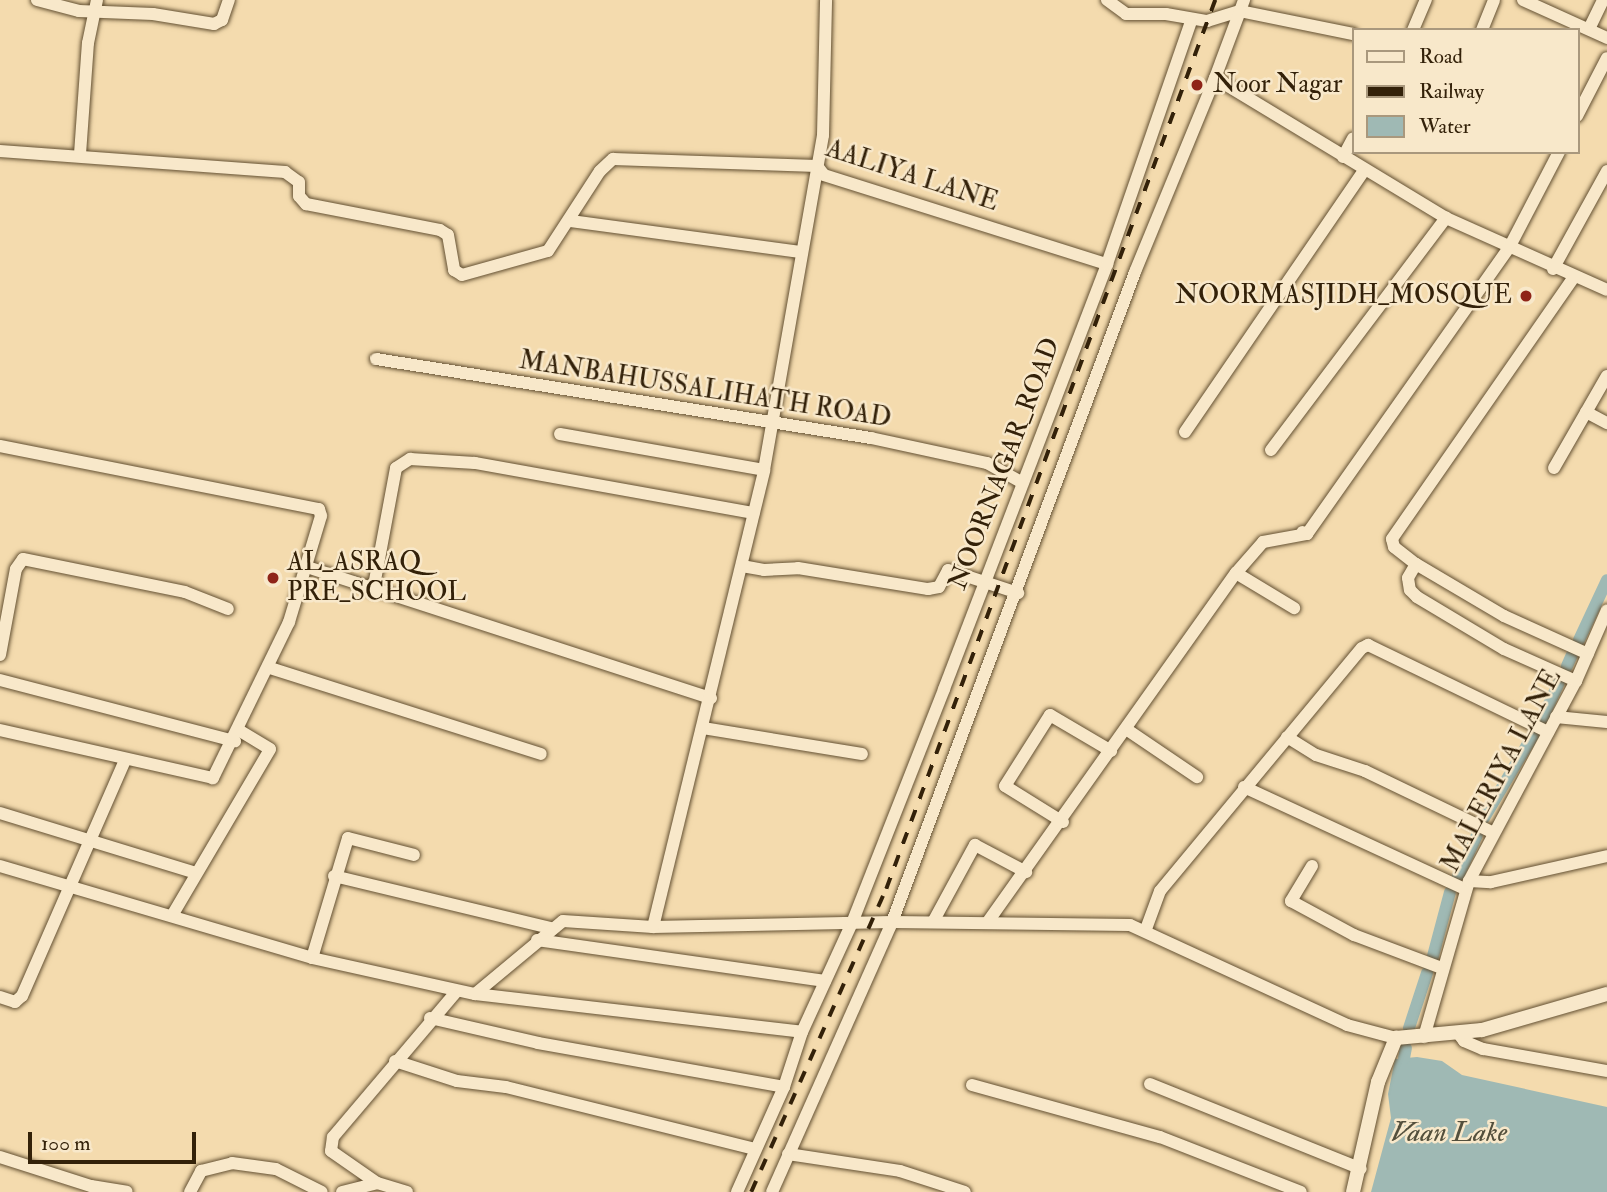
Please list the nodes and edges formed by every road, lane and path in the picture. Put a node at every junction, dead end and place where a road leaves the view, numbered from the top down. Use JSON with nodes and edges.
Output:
{"nodes":[{"id":1,"x":37,"y":0,"type":"edge"},
{"id":2,"x":229,"y":0,"type":"edge"},
{"id":3,"x":826,"y":0,"type":"edge"},
{"id":4,"x":1107,"y":0,"type":"edge"},
{"id":5,"x":1426,"y":0,"type":"edge"},
{"id":6,"x":1494,"y":0,"type":"edge"},
{"id":7,"x":1524,"y":0,"type":"edge"},
{"id":8,"x":1603,"y":0,"type":"edge"},
{"id":9,"x":96,"y":6,"type":"edge"},
{"id":10,"x":1242,"y":6,"type":"edge"},
{"id":11,"x":1192,"y":19,"type":"junction"},
{"id":12,"x":1414,"y":28,"type":"edge"},
{"id":13,"x":1483,"y":28,"type":"edge"},
{"id":14,"x":1589,"y":29,"type":"junction"},
{"id":15,"x":1352,"y":34,"type":"edge"},
{"id":16,"x":1607,"y":38,"type":"edge"},
{"id":17,"x":1607,"y":58,"type":"edge"},
{"id":18,"x":1215,"y":78,"type":"junction"},
{"id":19,"x":1579,"y":112,"type":"edge"},
{"id":20,"x":1352,"y":140,"type":"edge"},
{"id":21,"x":0,"y":151,"type":"edge"},
{"id":22,"x":79,"y":153,"type":"junction"},
{"id":23,"x":1558,"y":154,"type":"edge"},
{"id":24,"x":1343,"y":158,"type":"junction"},
{"id":25,"x":817,"y":166,"type":"junction"},
{"id":26,"x":1364,"y":171,"type":"junction"},
{"id":27,"x":1607,"y":171,"type":"edge"},
{"id":28,"x":1446,"y":218,"type":"junction"},
{"id":29,"x":571,"y":221,"type":"junction"},
{"id":30,"x":1509,"y":248,"type":"junction"},
{"id":31,"x":800,"y":252,"type":"junction"},
{"id":32,"x":1107,"y":264,"type":"junction"},
{"id":33,"x":1553,"y":269,"type":"junction"},
{"id":34,"x":1574,"y":277,"type":"junction"},
{"id":35,"x":1607,"y":290,"type":"edge"},
{"id":36,"x":376,"y":359,"type":"dead end"},
{"id":37,"x":1607,"y":376,"type":"edge"},
{"id":38,"x":1586,"y":412,"type":"junction"},
{"id":39,"x":1607,"y":423,"type":"edge"},
{"id":40,"x":769,"y":424,"type":"junction"},
{"id":41,"x":1185,"y":432,"type":"dead end"},
{"id":42,"x":559,"y":434,"type":"dead end"},
{"id":43,"x":0,"y":446,"type":"edge"},
{"id":44,"x":1271,"y":450,"type":"dead end"},
{"id":45,"x":1554,"y":468,"type":"dead end"},
{"id":46,"x":764,"y":470,"type":"junction"},
{"id":47,"x":1021,"y":482,"type":"junction"},
{"id":48,"x":754,"y":513,"type":"junction"},
{"id":49,"x":1416,"y":564,"type":"junction"},
{"id":50,"x":304,"y":566,"type":"junction"},
{"id":51,"x":742,"y":566,"type":"junction"},
{"id":52,"x":1236,"y":573,"type":"junction"},
{"id":53,"x":984,"y":581,"type":"junction"},
{"id":54,"x":373,"y":591,"type":"junction"},
{"id":55,"x":1018,"y":593,"type":"junction"},
{"id":56,"x":1294,"y":608,"type":"dead end"},
{"id":57,"x":228,"y":609,"type":"dead end"},
{"id":58,"x":1607,"y":610,"type":"edge"},
{"id":59,"x":1588,"y":654,"type":"junction"},
{"id":60,"x":0,"y":655,"type":"edge"},
{"id":61,"x":270,"y":668,"type":"junction"},
{"id":62,"x":0,"y":680,"type":"edge"},
{"id":63,"x":1576,"y":681,"type":"junction"},
{"id":64,"x":711,"y":698,"type":"junction"},
{"id":65,"x":1556,"y":717,"type":"junction"},
{"id":66,"x":1607,"y":722,"type":"edge"},
{"id":67,"x":703,"y":729,"type":"junction"},
{"id":68,"x":1126,"y":729,"type":"junction"},
{"id":69,"x":0,"y":730,"type":"edge"},
{"id":70,"x":1548,"y":732,"type":"junction"},
{"id":71,"x":237,"y":736,"type":"junction"},
{"id":72,"x":1287,"y":737,"type":"junction"},
{"id":73,"x":1111,"y":751,"type":"junction"},
{"id":74,"x":541,"y":754,"type":"dead end"},
{"id":75,"x":862,"y":754,"type":"dead end"},
{"id":76,"x":125,"y":760,"type":"junction"},
{"id":77,"x":1197,"y":777,"type":"dead end"},
{"id":78,"x":1244,"y":787,"type":"junction"},
{"id":79,"x":0,"y":813,"type":"edge"},
{"id":80,"x":1063,"y":821,"type":"junction"},
{"id":81,"x":1492,"y":832,"type":"junction"},
{"id":82,"x":90,"y":838,"type":"junction"},
{"id":83,"x":414,"y":855,"type":"dead end"},
{"id":84,"x":1607,"y":856,"type":"edge"},
{"id":85,"x":0,"y":866,"type":"edge"},
{"id":86,"x":1311,"y":866,"type":"dead end"},
{"id":87,"x":1026,"y":872,"type":"junction"},
{"id":88,"x":196,"y":873,"type":"junction"},
{"id":89,"x":334,"y":876,"type":"junction"},
{"id":90,"x":69,"y":885,"type":"junction"},
{"id":91,"x":1467,"y":885,"type":"junction"},
{"id":92,"x":173,"y":914,"type":"junction"},
{"id":93,"x":892,"y":922,"type":"junction"},
{"id":94,"x":933,"y":922,"type":"junction"},
{"id":95,"x":852,"y":923,"type":"junction"},
{"id":96,"x":987,"y":923,"type":"junction"},
{"id":97,"x":653,"y":927,"type":"junction"},
{"id":98,"x":551,"y":928,"type":"junction"},
{"id":99,"x":1146,"y":929,"type":"junction"},
{"id":100,"x":537,"y":940,"type":"junction"},
{"id":101,"x":313,"y":958,"type":"junction"},
{"id":102,"x":1442,"y":968,"type":"junction"},
{"id":103,"x":825,"y":981,"type":"junction"},
{"id":104,"x":455,"y":993,"type":"junction"},
{"id":105,"x":1607,"y":994,"type":"edge"},
{"id":106,"x":475,"y":995,"type":"junction"},
{"id":107,"x":0,"y":997,"type":"edge"},
{"id":108,"x":430,"y":1018,"type":"junction"},
{"id":109,"x":802,"y":1032,"type":"junction"},
{"id":110,"x":1458,"y":1033,"type":"junction"},
{"id":111,"x":1424,"y":1037,"type":"junction"},
{"id":112,"x":1396,"y":1038,"type":"junction"},
{"id":113,"x":395,"y":1061,"type":"junction"},
{"id":114,"x":1607,"y":1071,"type":"edge"},
{"id":115,"x":1150,"y":1084,"type":"dead end"},
{"id":116,"x":972,"y":1085,"type":"dead end"},
{"id":117,"x":784,"y":1087,"type":"junction"},
{"id":118,"x":755,"y":1149,"type":"junction"},
{"id":119,"x":788,"y":1154,"type":"junction"},
{"id":120,"x":0,"y":1157,"type":"edge"},
{"id":121,"x":1360,"y":1169,"type":"junction"},
{"id":122,"x":377,"y":1183,"type":"junction"},
{"id":123,"x":127,"y":1192,"type":"edge"},
{"id":124,"x":190,"y":1192,"type":"edge"},
{"id":125,"x":321,"y":1192,"type":"edge"},
{"id":126,"x":342,"y":1192,"type":"edge"},
{"id":127,"x":407,"y":1192,"type":"edge"},
{"id":128,"x":737,"y":1192,"type":"edge"},
{"id":129,"x":772,"y":1192,"type":"edge"},
{"id":130,"x":965,"y":1192,"type":"edge"},
{"id":131,"x":1301,"y":1192,"type":"edge"},
{"id":132,"x":1353,"y":1192,"type":"edge"}],
"edges":[{"from":1,"to":9,"type":"street"},
{"from":2,"to":9,"type":"street"},
{"from":3,"to":25,"type":"street"},
{"from":4,"to":11,"type":"street"},
{"from":5,"to":12,"type":"street"},
{"from":6,"to":13,"type":"street"},
{"from":7,"to":14,"type":"street"},
{"from":8,"to":14,"type":"street"},
{"from":9,"to":22,"type":"street"},
{"from":10,"to":11,"type":"street"},
{"from":10,"to":15,"type":"street"},
{"from":10,"to":18,"type":"street"},
{"from":11,"to":32,"type":"street","name":"NOORNAGAR_ROAD"},
{"from":14,"to":16,"type":"street"},
{"from":17,"to":19,"type":"street"},
{"from":18,"to":24,"type":"street"},
{"from":18,"to":55,"type":"street"},
{"from":20,"to":24,"type":"street"},
{"from":21,"to":22,"type":"street"},
{"from":22,"to":29,"type":"street"},
{"from":23,"to":30,"type":"street"},
{"from":24,"to":26,"type":"street"},
{"from":25,"to":29,"type":"street","name":"AALIYA LANE"},
{"from":25,"to":31,"type":"street"},
{"from":25,"to":32,"type":"street","name":"AALIYA LANE"},
{"from":26,"to":28,"type":"street"},
{"from":26,"to":41,"type":"street"},
{"from":27,"to":33,"type":"street"},
{"from":28,"to":30,"type":"street"},
{"from":28,"to":44,"type":"street"},
{"from":29,"to":31,"type":"street"},
{"from":30,"to":33,"type":"street"},
{"from":30,"to":52,"type":"street"},
{"from":31,"to":40,"type":"street"},
{"from":32,"to":47,"type":"street","name":"NOORNAGAR_ROAD"},
{"from":33,"to":34,"type":"street"},
{"from":34,"to":35,"type":"street"},
{"from":34,"to":49,"type":"street"},
{"from":36,"to":40,"type":"street","name":"MANBAHUSSALIHATH ROAD"},
{"from":37,"to":38,"type":"street"},
{"from":38,"to":39,"type":"street"},
{"from":38,"to":45,"type":"street"},
{"from":40,"to":46,"type":"street"},
{"from":40,"to":47,"type":"street","name":"MANBAHUSSALIHATH ROAD"},
{"from":42,"to":46,"type":"street"},
{"from":43,"to":50,"type":"street"},
{"from":46,"to":48,"type":"street"},
{"from":47,"to":53,"type":"street","name":"NOORNAGAR_ROAD"},
{"from":48,"to":51,"type":"street"},
{"from":48,"to":54,"type":"street"},
{"from":49,"to":59,"type":"street"},
{"from":49,"to":63,"type":"street"},
{"from":50,"to":54,"type":"street"},
{"from":50,"to":61,"type":"street"},
{"from":51,"to":53,"type":"street"},
{"from":51,"to":64,"type":"street"},
{"from":52,"to":56,"type":"street"},
{"from":52,"to":68,"type":"street"},
{"from":53,"to":55,"type":"street"},
{"from":53,"to":95,"type":"street","name":"NOORNAGAR_ROAD"},
{"from":54,"to":64,"type":"street"},
{"from":55,"to":93,"type":"street"},
{"from":57,"to":60,"type":"street"},
{"from":58,"to":59,"type":"street","name":"MALERIYA LANE"},
{"from":59,"to":63,"type":"street","name":"MALERIYA LANE"},
{"from":61,"to":71,"type":"street"},
{"from":61,"to":74,"type":"street"},
{"from":62,"to":71,"type":"street"},
{"from":63,"to":65,"type":"street","name":"MALERIYA LANE"},
{"from":64,"to":67,"type":"street"},
{"from":65,"to":66,"type":"street"},
{"from":65,"to":70,"type":"street","name":"MALERIYA LANE"},
{"from":67,"to":75,"type":"street"},
{"from":67,"to":97,"type":"street"},
{"from":68,"to":73,"type":"street"},
{"from":68,"to":77,"type":"street"},
{"from":69,"to":76,"type":"street"},
{"from":70,"to":72,"type":"street"},
{"from":70,"to":81,"type":"street","name":"MALERIYA LANE"},
{"from":71,"to":76,"type":"street"},
{"from":71,"to":88,"type":"street"},
{"from":72,"to":78,"type":"street"},
{"from":72,"to":81,"type":"street"},
{"from":73,"to":80,"type":"street"},
{"from":73,"to":80,"type":"street"},
{"from":76,"to":82,"type":"street"},
{"from":78,"to":91,"type":"street"},
{"from":78,"to":99,"type":"street"},
{"from":79,"to":82,"type":"street"},
{"from":80,"to":87,"type":"street"},
{"from":81,"to":91,"type":"street","name":"MALERIYA LANE"},
{"from":82,"to":88,"type":"street"},
{"from":82,"to":90,"type":"street"},
{"from":83,"to":89,"type":"street"},
{"from":84,"to":91,"type":"street"},
{"from":85,"to":90,"type":"street"},
{"from":86,"to":102,"type":"street"},
{"from":87,"to":94,"type":"street"},
{"from":87,"to":96,"type":"street"},
{"from":88,"to":92,"type":"street"},
{"from":89,"to":98,"type":"street"},
{"from":89,"to":101,"type":"street"},
{"from":90,"to":92,"type":"street"},
{"from":90,"to":107,"type":"street"},
{"from":91,"to":102,"type":"street","name":"MALERIYA LANE"},
{"from":92,"to":101,"type":"street"},
{"from":93,"to":94,"type":"street"},
{"from":93,"to":95,"type":"street"},
{"from":93,"to":119,"type":"street"},
{"from":94,"to":96,"type":"street"},
{"from":95,"to":97,"type":"street"},
{"from":95,"to":103,"type":"street","name":"NOORNAGAR_ROAD"},
{"from":96,"to":99,"type":"street"},
{"from":97,"to":98,"type":"street"},
{"from":98,"to":100,"type":"street"},
{"from":99,"to":112,"type":"street"},
{"from":100,"to":103,"type":"street"},
{"from":100,"to":106,"type":"street"},
{"from":101,"to":104,"type":"street"},
{"from":102,"to":111,"type":"street","name":"MALERIYA LANE"},
{"from":103,"to":109,"type":"street","name":"NOORNAGAR_ROAD"},
{"from":104,"to":106,"type":"street"},
{"from":104,"to":108,"type":"street"},
{"from":105,"to":110,"type":"street"},
{"from":106,"to":109,"type":"street"},
{"from":108,"to":113,"type":"street"},
{"from":108,"to":117,"type":"street"},
{"from":109,"to":117,"type":"street","name":"NOORNAGAR_ROAD"},
{"from":110,"to":111,"type":"street"},
{"from":110,"to":114,"type":"street"},
{"from":111,"to":112,"type":"street"},
{"from":112,"to":121,"type":"street"},
{"from":113,"to":118,"type":"street"},
{"from":113,"to":122,"type":"street"},
{"from":115,"to":121,"type":"street"},
{"from":116,"to":131,"type":"street"},
{"from":117,"to":118,"type":"street","name":"NOORNAGAR_ROAD"},
{"from":118,"to":128,"type":"street","name":"NOORNAGAR_ROAD"},
{"from":119,"to":129,"type":"street"},
{"from":119,"to":130,"type":"street"},
{"from":120,"to":123,"type":"street"},
{"from":121,"to":132,"type":"street"},
{"from":122,"to":126,"type":"street"},
{"from":122,"to":127,"type":"street"},
{"from":124,"to":125,"type":"street"}]}
